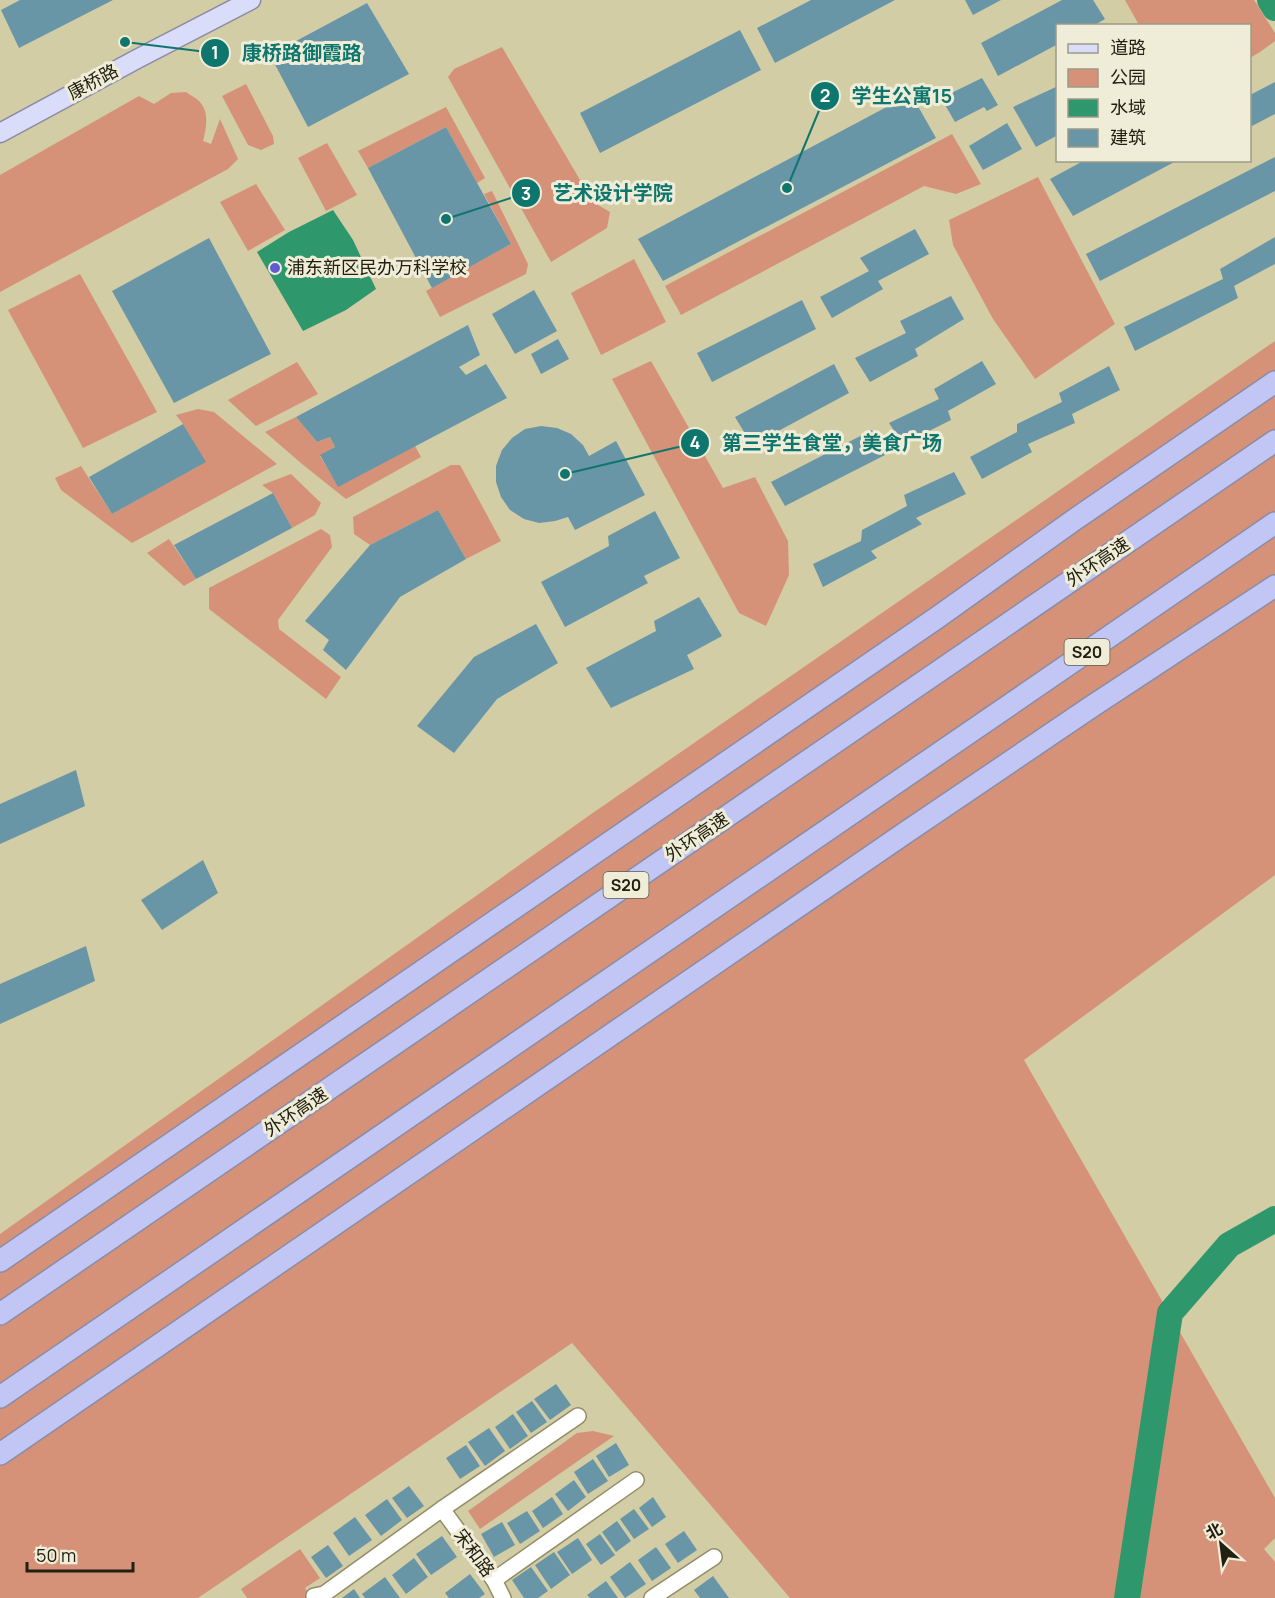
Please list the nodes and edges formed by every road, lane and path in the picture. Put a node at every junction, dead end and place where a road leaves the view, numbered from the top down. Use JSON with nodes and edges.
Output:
{"nodes":[{"id":1,"x":251,"y":0,"type":"edge"},
{"id":2,"x":0,"y":133,"type":"edge"},
{"id":3,"x":1275,"y":382,"type":"edge"},
{"id":4,"x":1275,"y":441,"type":"edge"},
{"id":5,"x":1275,"y":523,"type":"edge"},
{"id":6,"x":1275,"y":586,"type":"edge"},
{"id":7,"x":0,"y":1261,"type":"edge"},
{"id":8,"x":0,"y":1314,"type":"edge"},
{"id":9,"x":0,"y":1397,"type":"edge"},
{"id":10,"x":578,"y":1416,"type":"dead end"},
{"id":11,"x":0,"y":1454,"type":"edge"},
{"id":12,"x":636,"y":1480,"type":"dead end"},
{"id":13,"x":442,"y":1509,"type":"junction"},
{"id":14,"x":714,"y":1557,"type":"dead end"},
{"id":15,"x":494,"y":1580,"type":"junction"},
{"id":16,"x":314,"y":1596,"type":"dead end"},
{"id":17,"x":503,"y":1598,"type":"edge"},
{"id":18,"x":652,"y":1598,"type":"edge"}],
"edges":[{"from":1,"to":2,"type":"main road","name":"康桥路"},
{"from":3,"to":7,"type":"highway"},
{"from":4,"to":8,"type":"highway","name":"外环高速","number":"S20"},
{"from":5,"to":9,"type":"highway","number":"S20"},
{"from":6,"to":11,"type":"highway"},
{"from":10,"to":13,"type":"street"},
{"from":12,"to":15,"type":"street"},
{"from":13,"to":15,"type":"street","name":"宋和路"},
{"from":13,"to":16,"type":"street"},
{"from":14,"to":18,"type":"street"},
{"from":15,"to":17,"type":"street","name":"宋和路"}]}
